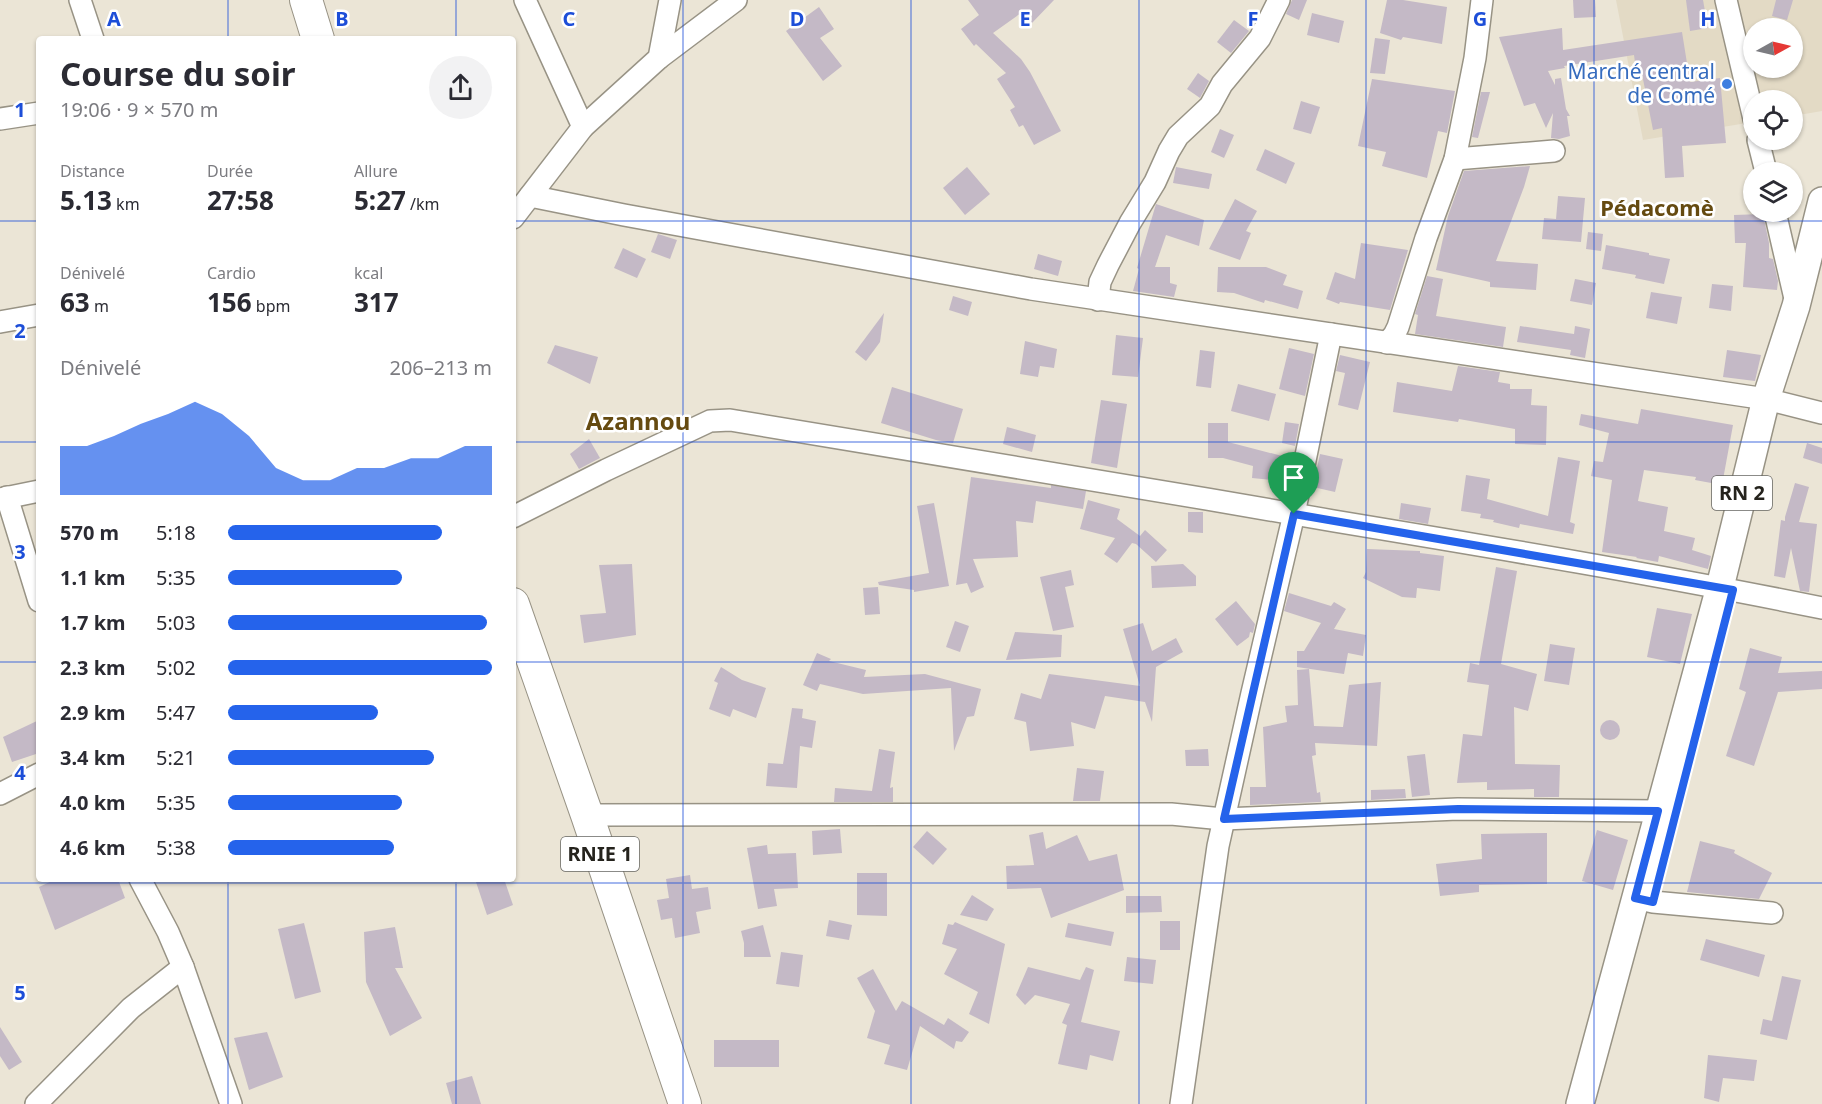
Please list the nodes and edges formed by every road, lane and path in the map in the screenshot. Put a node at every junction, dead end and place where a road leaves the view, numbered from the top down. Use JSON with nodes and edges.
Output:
{"nodes":[{"id":1,"x":80,"y":0,"type":"edge"},
{"id":2,"x":306,"y":0,"type":"edge"},
{"id":3,"x":525,"y":0,"type":"edge"},
{"id":4,"x":669,"y":0,"type":"edge"},
{"id":5,"x":736,"y":0,"type":"edge"},
{"id":6,"x":1279,"y":0,"type":"edge"},
{"id":7,"x":1482,"y":0,"type":"edge"},
{"id":8,"x":1726,"y":0,"type":"edge"},
{"id":9,"x":92,"y":36,"type":"edge"},
{"id":10,"x":317,"y":36,"type":"edge"},
{"id":11,"x":658,"y":58,"type":"junction"},
{"id":12,"x":1747,"y":90,"type":"edge"},
{"id":13,"x":36,"y":113,"type":"edge"},
{"id":14,"x":0,"y":119,"type":"edge"},
{"id":15,"x":583,"y":127,"type":"junction"},
{"id":16,"x":1554,"y":151,"type":"dead end"},
{"id":17,"x":1455,"y":159,"type":"junction"},
{"id":18,"x":530,"y":196,"type":"junction"},
{"id":19,"x":1822,"y":201,"type":"edge"},
{"id":20,"x":516,"y":214,"type":"edge"},
{"id":21,"x":1777,"y":222,"type":"edge"},
{"id":22,"x":1822,"y":273,"type":"edge"},
{"id":23,"x":1098,"y":300,"type":"junction"},
{"id":24,"x":1796,"y":306,"type":"junction"},
{"id":25,"x":36,"y":316,"type":"edge"},
{"id":26,"x":0,"y":322,"type":"edge"},
{"id":27,"x":1331,"y":334,"type":"junction"},
{"id":28,"x":1387,"y":344,"type":"junction"},
{"id":29,"x":1775,"y":401,"type":"junction"},
{"id":30,"x":1822,"y":413,"type":"edge"},
{"id":31,"x":36,"y":492,"type":"edge"},
{"id":32,"x":3,"y":498,"type":"edge"},
{"id":33,"x":1294,"y":514,"type":"junction"},
{"id":34,"x":516,"y":516,"type":"edge"},
{"id":35,"x":1727,"y":588,"type":"junction"},
{"id":36,"x":36,"y":593,"type":"edge"},
{"id":37,"x":1822,"y":608,"type":"edge"},
{"id":38,"x":516,"y":613,"type":"edge"},
{"id":39,"x":36,"y":776,"type":"edge"},
{"id":40,"x":0,"y":794,"type":"edge"},
{"id":41,"x":1658,"y":811,"type":"junction"},
{"id":42,"x":587,"y":815,"type":"junction"},
{"id":43,"x":1224,"y":819,"type":"junction"},
{"id":44,"x":142,"y":882,"type":"edge"},
{"id":45,"x":1644,"y":900,"type":"junction"},
{"id":46,"x":1772,"y":913,"type":"dead end"},
{"id":47,"x":183,"y":967,"type":"junction"},
{"id":48,"x":36,"y":1104,"type":"edge"},
{"id":49,"x":231,"y":1104,"type":"edge"},
{"id":50,"x":685,"y":1104,"type":"edge"},
{"id":51,"x":1181,"y":1104,"type":"edge"},
{"id":52,"x":1580,"y":1104,"type":"edge"},
{"id":53,"x":1597,"y":1104,"type":"edge"}],
"edges":[{"from":1,"to":9,"type":"street"},
{"from":2,"to":10,"type":"highway"},
{"from":3,"to":15,"type":"street"},
{"from":4,"to":11,"type":"street"},
{"from":5,"to":11,"type":"street"},
{"from":6,"to":23,"type":"street"},
{"from":7,"to":17,"type":"street"},
{"from":8,"to":12,"type":"street"},
{"from":11,"to":15,"type":"street"},
{"from":13,"to":14,"type":"street"},
{"from":15,"to":18,"type":"street"},
{"from":16,"to":17,"type":"street"},
{"from":17,"to":28,"type":"street"},
{"from":18,"to":20,"type":"street"},
{"from":18,"to":23,"type":"street"},
{"from":19,"to":24,"type":"main road","number":"RN 2"},
{"from":21,"to":24,"type":"street"},
{"from":22,"to":29,"type":"main road","number":"RN 2"},
{"from":23,"to":27,"type":"street"},
{"from":24,"to":29,"type":"main road","number":"RN 2"},
{"from":25,"to":26,"type":"street"},
{"from":27,"to":28,"type":"street"},
{"from":27,"to":33,"type":"street"},
{"from":28,"to":29,"type":"street"},
{"from":29,"to":30,"type":"street"},
{"from":29,"to":35,"type":"main road","number":"RN 2"},
{"from":31,"to":32,"type":"street"},
{"from":32,"to":36,"type":"street"},
{"from":33,"to":34,"type":"street"},
{"from":33,"to":35,"type":"street"},
{"from":33,"to":43,"type":"street"},
{"from":35,"to":37,"type":"street"},
{"from":35,"to":41,"type":"main road","number":"RN 2"},
{"from":35,"to":45,"type":"main road","number":"RN 2"},
{"from":38,"to":42,"type":"highway","number":"RNIE 1"},
{"from":39,"to":40,"type":"street"},
{"from":41,"to":43,"type":"street"},
{"from":41,"to":45,"type":"main road","number":"RN 2"},
{"from":42,"to":43,"type":"street"},
{"from":42,"to":50,"type":"highway","number":"RNIE 1"},
{"from":43,"to":51,"type":"street"},
{"from":44,"to":47,"type":"street"},
{"from":45,"to":46,"type":"street"},
{"from":45,"to":52,"type":"main road","number":"RN 2"},
{"from":45,"to":53,"type":"main road","number":"RN 2"},
{"from":47,"to":48,"type":"street"},
{"from":47,"to":49,"type":"street"}]}
